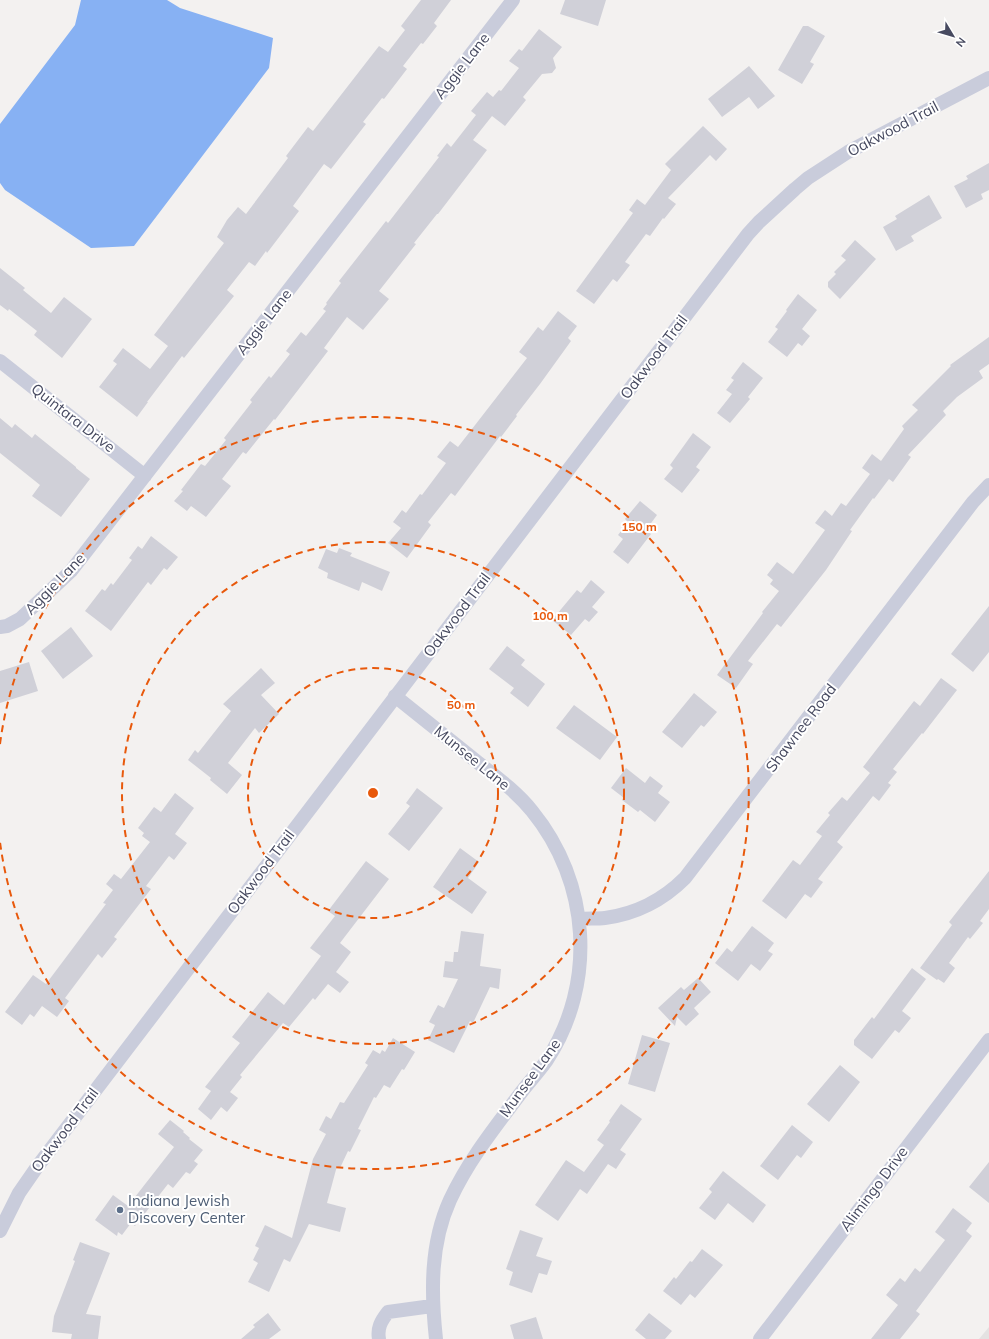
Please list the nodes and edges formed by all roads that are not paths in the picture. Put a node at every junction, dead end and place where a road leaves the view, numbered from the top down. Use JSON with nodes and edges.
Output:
{"nodes":[{"id":1,"x":513,"y":0,"type":"edge"},
{"id":2,"x":989,"y":78,"type":"edge"},
{"id":3,"x":0,"y":361,"type":"edge"},
{"id":4,"x":145,"y":476,"type":"junction"},
{"id":5,"x":989,"y":485,"type":"edge"},
{"id":6,"x":0,"y":627,"type":"edge"},
{"id":7,"x":395,"y":696,"type":"junction"},
{"id":8,"x":579,"y":919,"type":"junction"},
{"id":9,"x":989,"y":1040,"type":"edge"},
{"id":10,"x":0,"y":1231,"type":"edge"},
{"id":11,"x":432,"y":1306,"type":"junction"},
{"id":12,"x":379,"y":1339,"type":"edge"},
{"id":13,"x":436,"y":1339,"type":"edge"},
{"id":14,"x":760,"y":1339,"type":"edge"}],
"edges":[{"from":1,"to":4,"type":"street","name":"Aggie Lane"},
{"from":2,"to":7,"type":"street","name":"Oakwood Trail"},
{"from":3,"to":4,"type":"street","name":"Quintara Drive"},
{"from":4,"to":6,"type":"street","name":"Aggie Lane"},
{"from":5,"to":8,"type":"street","name":"Shawnee Road"},
{"from":7,"to":8,"type":"street","name":"Munsee Lane"},
{"from":7,"to":10,"type":"street","name":"Oakwood Trail"},
{"from":8,"to":11,"type":"street","name":"Munsee Lane"},
{"from":9,"to":14,"type":"street","name":"Alimingo Drive"},
{"from":11,"to":12,"type":"street"},
{"from":11,"to":13,"type":"street","name":"Munsee Lane"}]}
